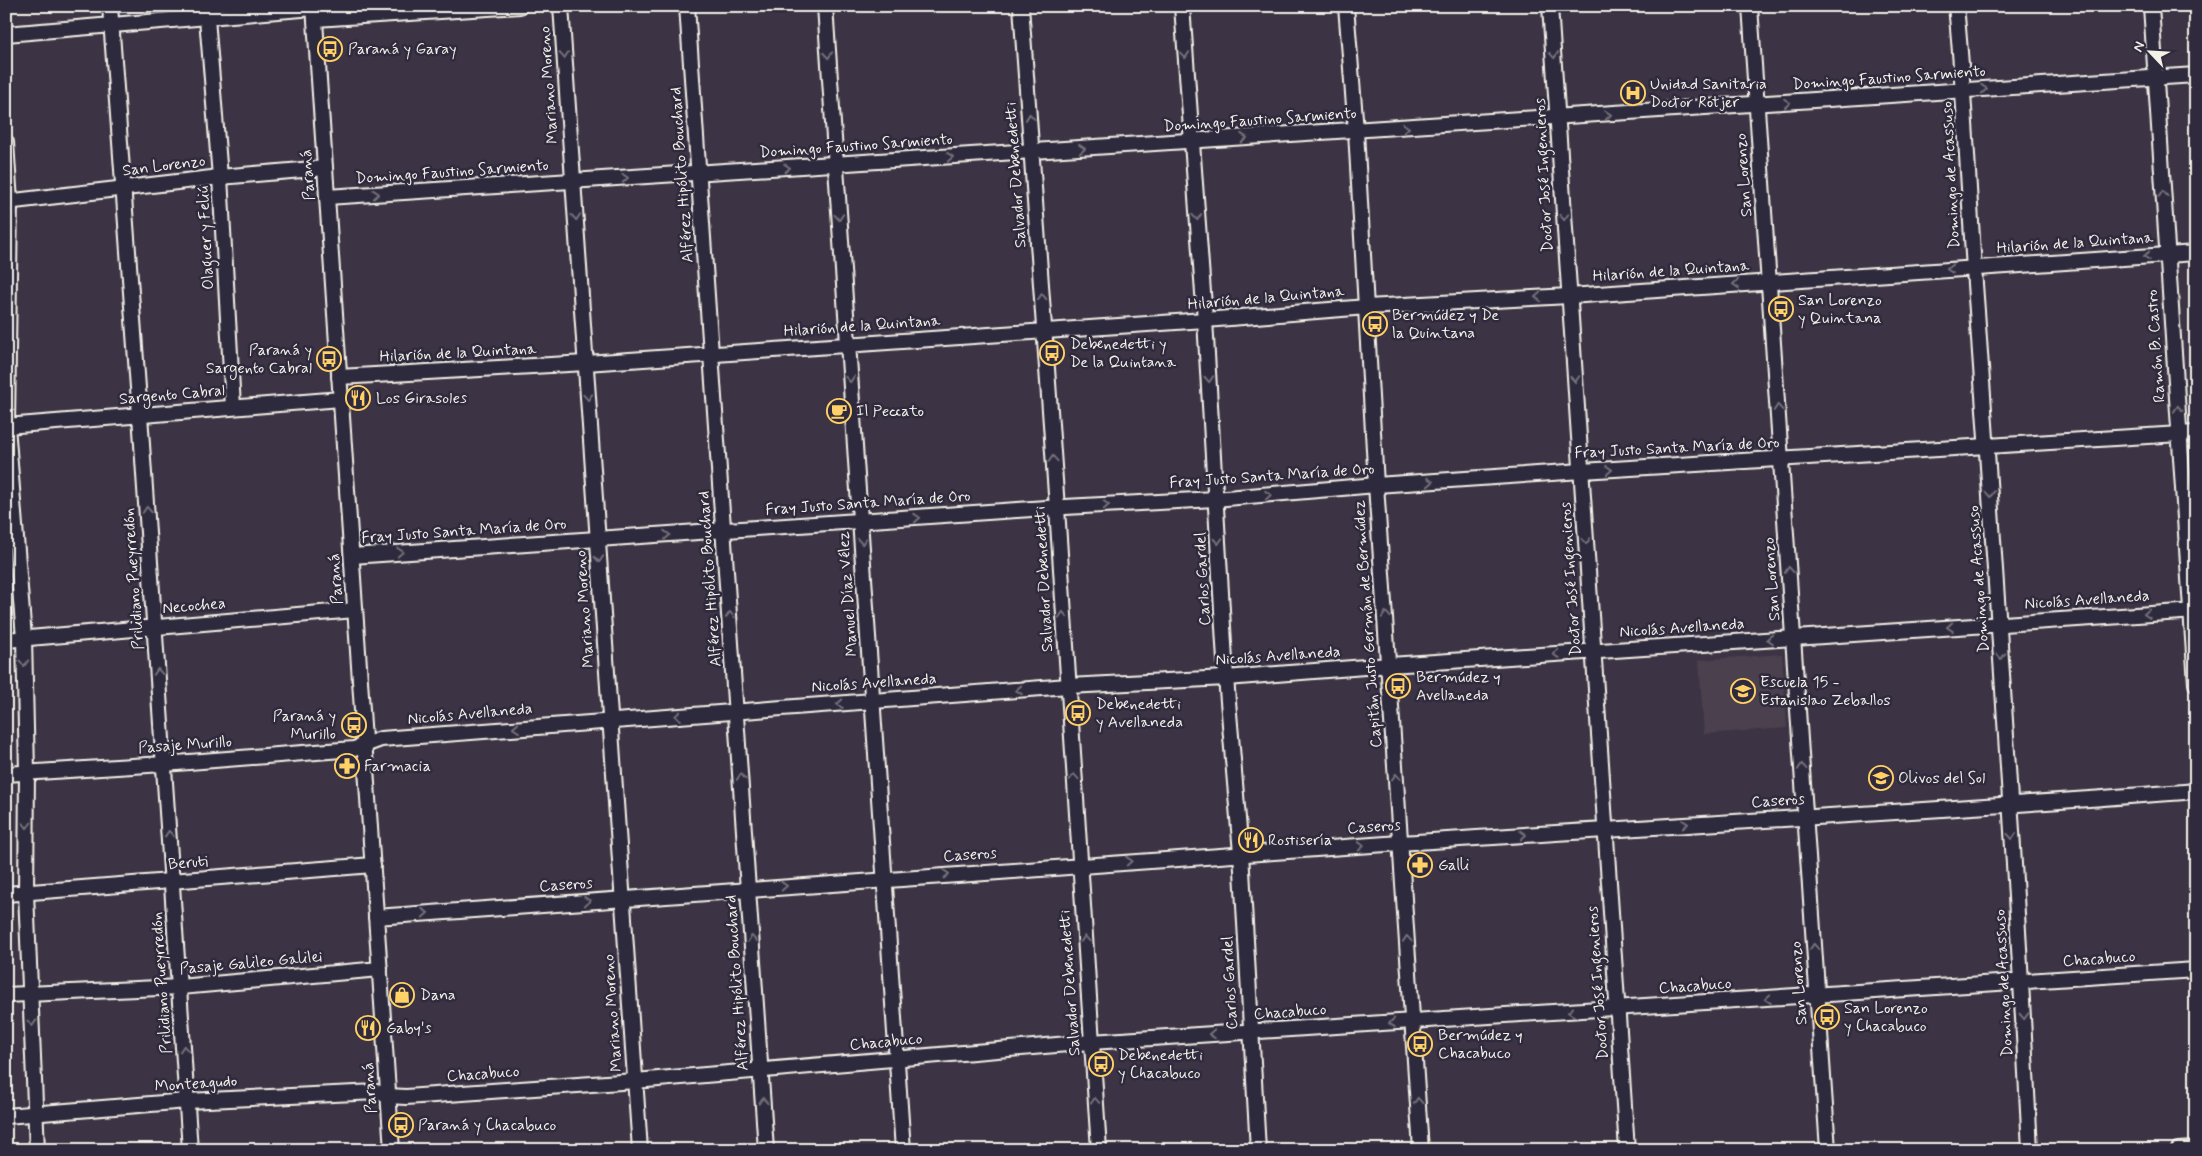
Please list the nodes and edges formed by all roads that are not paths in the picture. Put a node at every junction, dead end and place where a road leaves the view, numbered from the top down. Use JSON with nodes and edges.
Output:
{"nodes":[{"id":1,"x":110,"y":6,"type":"edge"},
{"id":2,"x":520,"y":6,"type":"edge"},
{"id":3,"x":561,"y":6,"type":"edge"},
{"id":4,"x":688,"y":6,"type":"edge"},
{"id":5,"x":825,"y":6,"type":"edge"},
{"id":6,"x":1021,"y":6,"type":"edge"},
{"id":7,"x":1182,"y":6,"type":"edge"},
{"id":8,"x":1346,"y":6,"type":"edge"},
{"id":9,"x":1550,"y":6,"type":"edge"},
{"id":10,"x":1750,"y":6,"type":"edge"},
{"id":11,"x":1956,"y":6,"type":"edge"},
{"id":12,"x":2151,"y":6,"type":"edge"},
{"id":13,"x":315,"y":11,"type":"edge"},
{"id":14,"x":207,"y":12,"type":"edge"},
{"id":15,"x":111,"y":26,"type":"junction"},
{"id":16,"x":6,"y":34,"type":"edge"},
{"id":17,"x":2196,"y":75,"type":"edge"},
{"id":18,"x":2156,"y":78,"type":"junction"},
{"id":19,"x":1964,"y":91,"type":"junction"},
{"id":20,"x":1757,"y":104,"type":"junction"},
{"id":21,"x":1559,"y":118,"type":"junction"},
{"id":22,"x":1356,"y":131,"type":"junction"},
{"id":23,"x":6,"y":142,"type":"edge"},
{"id":24,"x":1191,"y":142,"type":"junction"},
{"id":25,"x":1033,"y":152,"type":"junction"},
{"id":26,"x":836,"y":165,"type":"junction"},
{"id":27,"x":325,"y":168,"type":"junction"},
{"id":28,"x":699,"y":174,"type":"junction"},
{"id":29,"x":220,"y":176,"type":"junction"},
{"id":30,"x":573,"y":182,"type":"junction"},
{"id":31,"x":124,"y":188,"type":"junction"},
{"id":32,"x":327,"y":197,"type":"junction"},
{"id":33,"x":8,"y":202,"type":"edge"},
{"id":34,"x":2196,"y":253,"type":"edge"},
{"id":35,"x":2167,"y":255,"type":"junction"},
{"id":36,"x":1973,"y":268,"type":"junction"},
{"id":37,"x":1769,"y":282,"type":"junction"},
{"id":38,"x":1569,"y":296,"type":"junction"},
{"id":39,"x":1367,"y":307,"type":"junction"},
{"id":40,"x":1205,"y":320,"type":"junction"},
{"id":41,"x":1044,"y":331,"type":"junction"},
{"id":42,"x":848,"y":345,"type":"junction"},
{"id":43,"x":711,"y":354,"type":"junction"},
{"id":44,"x":586,"y":363,"type":"junction"},
{"id":45,"x":339,"y":377,"type":"junction"},
{"id":46,"x":341,"y":399,"type":"junction"},
{"id":47,"x":233,"y":407,"type":"junction"},
{"id":48,"x":140,"y":415,"type":"junction"},
{"id":49,"x":7,"y":426,"type":"edge"},
{"id":50,"x":2196,"y":433,"type":"edge"},
{"id":51,"x":2179,"y":434,"type":"junction"},
{"id":52,"x":1987,"y":446,"type":"junction"},
{"id":53,"x":1781,"y":460,"type":"junction"},
{"id":54,"x":1582,"y":471,"type":"junction"},
{"id":55,"x":1376,"y":485,"type":"junction"},
{"id":56,"x":1215,"y":499,"type":"junction"},
{"id":57,"x":1057,"y":508,"type":"junction"},
{"id":58,"x":860,"y":522,"type":"junction"},
{"id":59,"x":724,"y":531,"type":"junction"},
{"id":60,"x":598,"y":539,"type":"junction"},
{"id":61,"x":352,"y":556,"type":"junction"},
{"id":62,"x":355,"y":610,"type":"junction"},
{"id":63,"x":2193,"y":611,"type":"edge"},
{"id":64,"x":2000,"y":624,"type":"junction"},
{"id":65,"x":155,"y":627,"type":"junction"},
{"id":66,"x":24,"y":638,"type":"junction"},
{"id":67,"x":1793,"y":638,"type":"junction"},
{"id":68,"x":6,"y":640,"type":"edge"},
{"id":69,"x":1593,"y":651,"type":"junction"},
{"id":70,"x":1390,"y":665,"type":"junction"},
{"id":71,"x":1226,"y":678,"type":"junction"},
{"id":72,"x":2196,"y":684,"type":"edge"},
{"id":73,"x":1068,"y":686,"type":"junction"},
{"id":74,"x":872,"y":701,"type":"junction"},
{"id":75,"x":736,"y":711,"type":"junction"},
{"id":76,"x":610,"y":720,"type":"junction"},
{"id":77,"x":365,"y":745,"type":"junction"},
{"id":78,"x":164,"y":764,"type":"junction"},
{"id":79,"x":27,"y":772,"type":"junction"},
{"id":80,"x":6,"y":774,"type":"edge"},
{"id":81,"x":2196,"y":791,"type":"edge"},
{"id":82,"x":2010,"y":806,"type":"junction"},
{"id":83,"x":1805,"y":816,"type":"junction"},
{"id":84,"x":1605,"y":830,"type":"junction"},
{"id":85,"x":1400,"y":843,"type":"junction"},
{"id":86,"x":1242,"y":854,"type":"junction"},
{"id":87,"x":373,"y":865,"type":"junction"},
{"id":88,"x":1080,"y":865,"type":"junction"},
{"id":89,"x":885,"y":879,"type":"junction"},
{"id":90,"x":172,"y":882,"type":"junction"},
{"id":91,"x":748,"y":889,"type":"junction"},
{"id":92,"x":26,"y":893,"type":"junction"},
{"id":93,"x":6,"y":894,"type":"edge"},
{"id":94,"x":622,"y":898,"type":"junction"},
{"id":95,"x":376,"y":916,"type":"junction"},
{"id":96,"x":380,"y":969,"type":"junction"},
{"id":97,"x":2196,"y":970,"type":"edge"},
{"id":98,"x":2022,"y":982,"type":"junction"},
{"id":99,"x":180,"y":987,"type":"junction"},
{"id":100,"x":31,"y":993,"type":"junction"},
{"id":101,"x":6,"y":995,"type":"edge"},
{"id":102,"x":1817,"y":995,"type":"junction"},
{"id":103,"x":1618,"y":1009,"type":"junction"},
{"id":104,"x":1413,"y":1022,"type":"junction"},
{"id":105,"x":1250,"y":1032,"type":"junction"},
{"id":106,"x":1091,"y":1042,"type":"junction"},
{"id":107,"x":897,"y":1058,"type":"junction"},
{"id":108,"x":761,"y":1070,"type":"junction"},
{"id":109,"x":635,"y":1081,"type":"junction"},
{"id":110,"x":388,"y":1096,"type":"junction"},
{"id":111,"x":187,"y":1101,"type":"junction"},
{"id":112,"x":35,"y":1113,"type":"junction"},
{"id":113,"x":6,"y":1116,"type":"edge"},
{"id":114,"x":2196,"y":1149,"type":"edge"},
{"id":115,"x":37,"y":1150,"type":"edge"},
{"id":116,"x":190,"y":1150,"type":"edge"},
{"id":117,"x":392,"y":1150,"type":"edge"},
{"id":118,"x":640,"y":1150,"type":"edge"},
{"id":119,"x":766,"y":1150,"type":"edge"},
{"id":120,"x":903,"y":1150,"type":"edge"},
{"id":121,"x":1098,"y":1150,"type":"edge"},
{"id":122,"x":1258,"y":1150,"type":"edge"},
{"id":123,"x":1421,"y":1150,"type":"edge"},
{"id":124,"x":1627,"y":1150,"type":"edge"},
{"id":125,"x":1828,"y":1150,"type":"edge"},
{"id":126,"x":2030,"y":1150,"type":"edge"},
{"id":127,"x":2178,"y":1150,"type":"edge"}],
"edges":[{"from":1,"to":15,"type":"street","name":"Prilidiano Pueyrredón"},
{"from":2,"to":13,"type":"street"},
{"from":3,"to":30,"type":"street","name":"Mariano Moreno","one_way":true},
{"from":4,"to":28,"type":"street","name":"Alférez Hipólito Bouchard"},
{"from":5,"to":26,"type":"street","name":"Manuel Díaz Vélez","one_way":true},
{"from":25,"to":6,"type":"street","name":"Salvador Debenedetti","one_way":true},
{"from":7,"to":24,"type":"street","name":"Carlos Gardel","one_way":true},
{"from":8,"to":22,"type":"street","name":"Capitán Justo Germán de Bermúdez"},
{"from":9,"to":21,"type":"street","name":"Doctor José Ingenieros","one_way":true},
{"from":10,"to":20,"type":"street","name":"San Lorenzo"},
{"from":11,"to":19,"type":"street","name":"Domingo de Acassuso"},
{"from":12,"to":18,"type":"street","name":"Ramón B. Castro"},
{"from":13,"to":14,"type":"street"},
{"from":13,"to":27,"type":"street","name":"Paraná"},
{"from":14,"to":15,"type":"street"},
{"from":14,"to":29,"type":"street","name":"Olaguer y Feliú"},
{"from":15,"to":16,"type":"street"},
{"from":15,"to":31,"type":"street","name":"Prilidiano Pueyrredón"},
{"from":17,"to":18,"type":"street","name":"Domingo Faustino Sarmiento"},
{"from":19,"to":18,"type":"street","name":"Domingo Faustino Sarmiento","one_way":true},
{"from":35,"to":18,"type":"street","name":"Ramón B. Castro","one_way":true},
{"from":20,"to":19,"type":"street","name":"Domingo Faustino Sarmiento","one_way":true},
{"from":19,"to":36,"type":"street","name":"Domingo de Acassuso"},
{"from":21,"to":20,"type":"street","name":"Domingo Faustino Sarmiento","one_way":true},
{"from":20,"to":37,"type":"street","name":"San Lorenzo"},
{"from":22,"to":21,"type":"street","name":"Domingo Faustino Sarmiento","one_way":true},
{"from":21,"to":38,"type":"street","name":"Doctor José Ingenieros","one_way":true},
{"from":24,"to":22,"type":"street","name":"Domingo Faustino Sarmiento","one_way":true},
{"from":22,"to":39,"type":"street","name":"Capitán Justo Germán de Bermúdez"},
{"from":23,"to":33,"type":"street"},
{"from":25,"to":24,"type":"street","name":"Domingo Faustino Sarmiento","one_way":true},
{"from":24,"to":40,"type":"street","name":"Carlos Gardel","one_way":true},
{"from":26,"to":25,"type":"street","name":"Domingo Faustino Sarmiento","one_way":true},
{"from":41,"to":25,"type":"street","name":"Salvador Debenedetti","one_way":true},
{"from":28,"to":26,"type":"street","name":"Domingo Faustino Sarmiento","one_way":true},
{"from":26,"to":42,"type":"street","name":"Manuel Díaz Vélez","one_way":true},
{"from":27,"to":29,"type":"street","name":"San Lorenzo"},
{"from":27,"to":32,"type":"street","name":"Paraná"},
{"from":30,"to":28,"type":"street","name":"Domingo Faustino Sarmiento","one_way":true},
{"from":28,"to":43,"type":"street","name":"Alférez Hipólito Bouchard"},
{"from":29,"to":31,"type":"street","name":"San Lorenzo"},
{"from":29,"to":47,"type":"street","name":"Olaguer y Feliú"},
{"from":32,"to":30,"type":"street","name":"Domingo Faustino Sarmiento","one_way":true},
{"from":30,"to":44,"type":"street","name":"Mariano Moreno","one_way":true},
{"from":31,"to":33,"type":"street","name":"San Lorenzo"},
{"from":31,"to":48,"type":"street","name":"Prilidiano Pueyrredón"},
{"from":32,"to":45,"type":"street","name":"Paraná"},
{"from":33,"to":49,"type":"street"},
{"from":34,"to":35,"type":"street","name":"Hilarión de la Quintana"},
{"from":35,"to":36,"type":"street","name":"Hilarión de la Quintana","one_way":true},
{"from":51,"to":35,"type":"street","name":"Ramón B. Castro","one_way":true},
{"from":36,"to":37,"type":"street","name":"Hilarión de la Quintana","one_way":true},
{"from":36,"to":52,"type":"street","name":"Domingo de Acassuso"},
{"from":37,"to":38,"type":"street","name":"Hilarión de la Quintana","one_way":true},
{"from":53,"to":37,"type":"street","name":"San Lorenzo","one_way":true},
{"from":38,"to":39,"type":"street","name":"Hilarión de la Quintana","one_way":true},
{"from":38,"to":54,"type":"street","name":"Doctor José Ingenieros","one_way":true},
{"from":39,"to":40,"type":"street","name":"Hilarión de la Quintana"},
{"from":39,"to":55,"type":"street","name":"Capitán Justo Germán de Bermúdez"},
{"from":40,"to":41,"type":"street","name":"Hilarión de la Quintana"},
{"from":40,"to":56,"type":"street","name":"Carlos Gardel","one_way":true},
{"from":41,"to":42,"type":"street","name":"Hilarión de la Quintana"},
{"from":57,"to":41,"type":"street","name":"Salvador Debenedetti","one_way":true},
{"from":42,"to":43,"type":"street","name":"Hilarión de la Quintana"},
{"from":42,"to":58,"type":"street","name":"Manuel Díaz Vélez","one_way":true},
{"from":43,"to":44,"type":"street","name":"Hilarión de la Quintana"},
{"from":43,"to":59,"type":"street","name":"Alférez Hipólito Bouchard"},
{"from":44,"to":45,"type":"street","name":"Hilarión de la Quintana"},
{"from":44,"to":60,"type":"street","name":"Mariano Moreno","one_way":true},
{"from":45,"to":46,"type":"street","name":"Paraná"},
{"from":46,"to":47,"type":"street","name":"Sargento Cabral"},
{"from":46,"to":61,"type":"street","name":"Paraná"},
{"from":47,"to":48,"type":"street","name":"Sargento Cabral"},
{"from":48,"to":49,"type":"street","name":"Sargento Cabral"},
{"from":65,"to":48,"type":"street","name":"Prilidiano Pueyrredón","one_way":true},
{"from":49,"to":66,"type":"street"},
{"from":50,"to":51,"type":"street","name":"Fray Justo Santa María de Oro"},
{"from":51,"to":52,"type":"street","name":"Fray Justo Santa María de Oro"},
{"from":51,"to":63,"type":"street","name":"Ramón B. Castro"},
{"from":52,"to":53,"type":"street","name":"Fray Justo Santa María de Oro"},
{"from":52,"to":64,"type":"street","name":"Domingo de Acassuso","one_way":true},
{"from":54,"to":53,"type":"street","name":"Fray Justo Santa María de Oro","one_way":true},
{"from":67,"to":53,"type":"street","name":"San Lorenzo","one_way":true},
{"from":55,"to":54,"type":"street","name":"Fray Justo Santa María de Oro","one_way":true},
{"from":54,"to":69,"type":"street","name":"Doctor José Ingenieros","one_way":true},
{"from":56,"to":55,"type":"street","name":"Fray Justo Santa María de Oro","one_way":true},
{"from":70,"to":55,"type":"street","name":"Capitán Justo Germán de Bermúdez","one_way":true},
{"from":57,"to":56,"type":"street","name":"Fray Justo Santa María de Oro","one_way":true},
{"from":56,"to":71,"type":"street","name":"Carlos Gardel","one_way":true},
{"from":58,"to":57,"type":"street","name":"Fray Justo Santa María de Oro","one_way":true},
{"from":73,"to":57,"type":"street","name":"Salvador Debenedetti","one_way":true},
{"from":58,"to":59,"type":"street","name":"Fray Justo Santa María de Oro"},
{"from":58,"to":74,"type":"street","name":"Manuel Díaz Vélez","one_way":true},
{"from":60,"to":59,"type":"street","name":"Fray Justo Santa María de Oro","one_way":true},
{"from":75,"to":59,"type":"street","name":"Alférez Hipólito Bouchard","one_way":true},
{"from":61,"to":60,"type":"street","name":"Fray Justo Santa María de Oro","one_way":true},
{"from":60,"to":76,"type":"street","name":"Mariano Moreno","one_way":true},
{"from":61,"to":62,"type":"street","name":"Paraná"},
{"from":62,"to":65,"type":"street","name":"Necochea"},
{"from":62,"to":77,"type":"street","name":"Paraná"},
{"from":63,"to":64,"type":"street","name":"Nicolás Avellaneda","one_way":true},
{"from":63,"to":72,"type":"street","name":"Ramón B. Castro"},
{"from":64,"to":67,"type":"street","name":"Nicolás Avellaneda","one_way":true},
{"from":64,"to":82,"type":"street","name":"Domingo de Acassuso","one_way":true},
{"from":65,"to":66,"type":"street","name":"Necochea"},
{"from":78,"to":65,"type":"street","name":"Prilidiano Pueyrredón","one_way":true},
{"from":66,"to":68,"type":"street","name":"Necochea"},
{"from":66,"to":79,"type":"street","one_way":true},
{"from":67,"to":69,"type":"street","name":"Nicolás Avellaneda","one_way":true},
{"from":83,"to":67,"type":"street","name":"San Lorenzo","one_way":true},
{"from":69,"to":70,"type":"street","name":"Nicolás Avellaneda","one_way":true},
{"from":69,"to":84,"type":"street","name":"Doctor José Ingenieros"},
{"from":70,"to":71,"type":"street","name":"Nicolás Avellaneda"},
{"from":85,"to":70,"type":"street","name":"Capitán Justo Germán de Bermúdez","one_way":true},
{"from":71,"to":73,"type":"street","name":"Nicolás Avellaneda"},
{"from":71,"to":86,"type":"street","name":"Carlos Gardel"},
{"from":73,"to":74,"type":"street","name":"Nicolás Avellaneda","one_way":true},
{"from":88,"to":73,"type":"street","name":"Salvador Debenedetti","one_way":true},
{"from":74,"to":75,"type":"street","name":"Nicolás Avellaneda","one_way":true},
{"from":74,"to":89,"type":"street","name":"Manuel Díaz Vélez"},
{"from":75,"to":76,"type":"street","name":"Nicolás Avellaneda","one_way":true},
{"from":91,"to":75,"type":"street","name":"Alférez Hipólito Bouchard","one_way":true},
{"from":76,"to":77,"type":"street","name":"Nicolás Avellaneda","one_way":true},
{"from":76,"to":94,"type":"street","name":"Mariano Moreno"},
{"from":77,"to":78,"type":"street","name":"Pasaje Murillo"},
{"from":77,"to":87,"type":"street","name":"Paraná"},
{"from":78,"to":79,"type":"street","name":"Pasaje Murillo"},
{"from":90,"to":78,"type":"street","name":"Prilidiano Pueyrredón","one_way":true},
{"from":79,"to":80,"type":"street","name":"Pasaje Murillo"},
{"from":79,"to":92,"type":"street","one_way":true},
{"from":81,"to":82,"type":"street","name":"Caseros"},
{"from":82,"to":83,"type":"street","name":"Caseros"},
{"from":82,"to":98,"type":"street","name":"Domingo de Acassuso","one_way":true},
{"from":84,"to":83,"type":"street","name":"Caseros","one_way":true},
{"from":102,"to":83,"type":"street","name":"San Lorenzo","one_way":true},
{"from":85,"to":84,"type":"street","name":"Caseros","one_way":true},
{"from":84,"to":103,"type":"street","name":"Doctor José Ingenieros"},
{"from":86,"to":85,"type":"street","name":"Caseros","one_way":true},
{"from":104,"to":85,"type":"street","name":"Capitán Justo Germán de Bermúdez","one_way":true},
{"from":88,"to":86,"type":"street","name":"Caseros","one_way":true},
{"from":86,"to":105,"type":"street","name":"Carlos Gardel"},
{"from":87,"to":90,"type":"street","name":"Beruti"},
{"from":87,"to":95,"type":"street","name":"Paraná"},
{"from":89,"to":88,"type":"street","name":"Caseros","one_way":true},
{"from":106,"to":88,"type":"street","name":"Salvador Debenedetti","one_way":true},
{"from":91,"to":89,"type":"street","name":"Caseros","one_way":true},
{"from":89,"to":107,"type":"street","name":"Manuel Díaz Vélez"},
{"from":90,"to":92,"type":"street","name":"Beruti"},
{"from":90,"to":99,"type":"street","name":"Prilidiano Pueyrredón"},
{"from":91,"to":94,"type":"street","name":"Caseros"},
{"from":108,"to":91,"type":"street","name":"Alférez Hipólito Bouchard","one_way":true},
{"from":92,"to":93,"type":"street","name":"Beruti"},
{"from":92,"to":100,"type":"street"},
{"from":95,"to":94,"type":"street","name":"Caseros","one_way":true},
{"from":94,"to":109,"type":"street","name":"Mariano Moreno"},
{"from":95,"to":96,"type":"street","name":"Paraná"},
{"from":96,"to":99,"type":"street","name":"Pasaje Galileo Galilei"},
{"from":96,"to":110,"type":"street","name":"Paraná"},
{"from":97,"to":98,"type":"street","name":"Chacabuco"},
{"from":98,"to":102,"type":"street","name":"Chacabuco"},
{"from":98,"to":126,"type":"street","name":"Domingo de Acassuso","one_way":true},
{"from":99,"to":100,"type":"street","name":"Pasaje Galileo Galilei"},
{"from":111,"to":99,"type":"street","name":"Prilidiano Pueyrredón","one_way":true},
{"from":100,"to":101,"type":"street","name":"Pasaje Galileo Galilei"},
{"from":100,"to":112,"type":"street","one_way":true},
{"from":102,"to":103,"type":"street","name":"Chacabuco","one_way":true},
{"from":102,"to":125,"type":"street","name":"San Lorenzo"},
{"from":103,"to":104,"type":"street","name":"Chacabuco","one_way":true},
{"from":103,"to":124,"type":"street","name":"Doctor José Ingenieros"},
{"from":104,"to":105,"type":"street","name":"Chacabuco","one_way":true},
{"from":123,"to":104,"type":"street","name":"Capitán Justo Germán de Bermúdez","one_way":true},
{"from":105,"to":106,"type":"street","name":"Chacabuco","one_way":true},
{"from":105,"to":122,"type":"street","name":"Carlos Gardel"},
{"from":106,"to":107,"type":"street","name":"Chacabuco"},
{"from":121,"to":106,"type":"street","name":"Salvador Debenedetti","one_way":true},
{"from":107,"to":108,"type":"street","name":"Chacabuco"},
{"from":107,"to":120,"type":"street","name":"Manuel Díaz Vélez"},
{"from":108,"to":109,"type":"street","name":"Chacabuco"},
{"from":119,"to":108,"type":"street","name":"Alférez Hipólito Bouchard","one_way":true},
{"from":109,"to":110,"type":"street","name":"Chacabuco"},
{"from":109,"to":118,"type":"street","name":"Mariano Moreno"},
{"from":110,"to":111,"type":"street","name":"Monteagudo"},
{"from":110,"to":117,"type":"street","name":"Paraná"},
{"from":111,"to":112,"type":"street","name":"Monteagudo"},
{"from":111,"to":116,"type":"street","name":"Prilidiano Pueyrredón"},
{"from":112,"to":113,"type":"street","name":"Monteagudo"},
{"from":112,"to":115,"type":"street"},
{"from":114,"to":127,"type":"street"}]}
